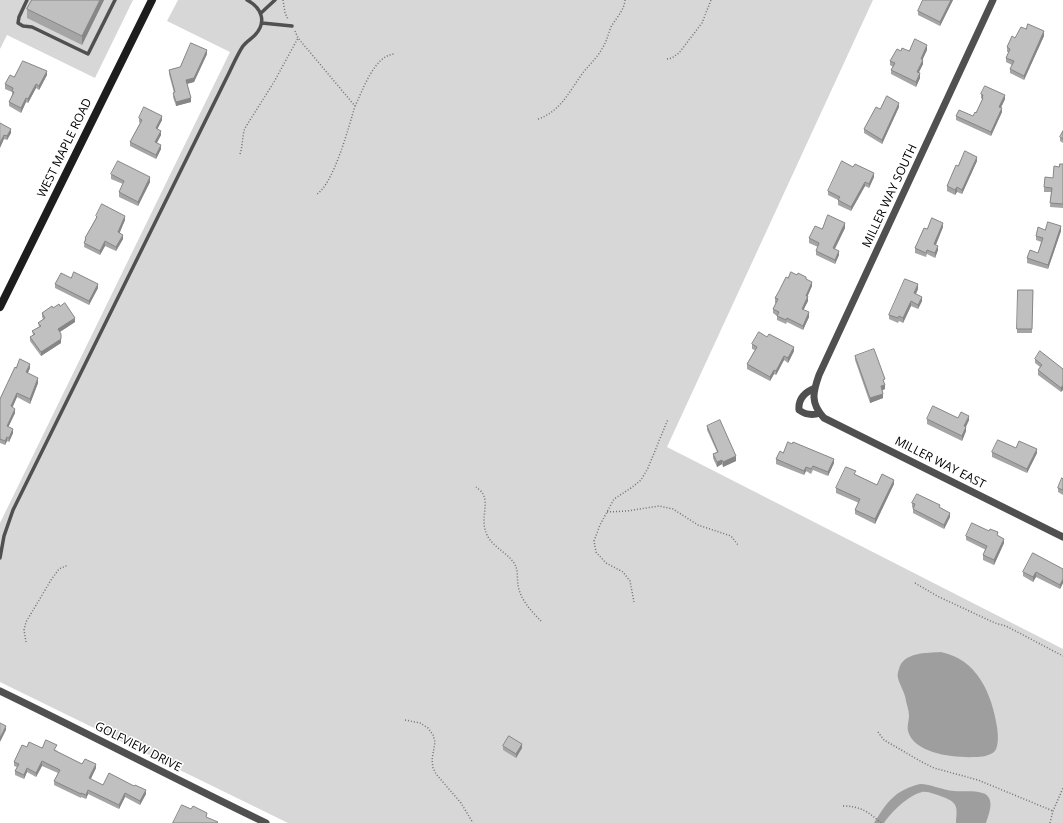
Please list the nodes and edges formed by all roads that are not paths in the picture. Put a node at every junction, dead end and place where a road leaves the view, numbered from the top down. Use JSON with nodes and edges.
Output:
{"nodes":[{"id":1,"x":27,"y":0,"type":"edge"},
{"id":2,"x":114,"y":0,"type":"edge"},
{"id":3,"x":152,"y":0,"type":"edge"},
{"id":4,"x":247,"y":0,"type":"edge"},
{"id":5,"x":275,"y":0,"type":"edge"},
{"id":6,"x":993,"y":0,"type":"edge"},
{"id":7,"x":261,"y":13,"type":"junction"},
{"id":8,"x":262,"y":23,"type":"junction"},
{"id":9,"x":292,"y":26,"type":"road end"},
{"id":10,"x":0,"y":307,"type":"edge"},
{"id":11,"x":815,"y":388,"type":"junction"},
{"id":12,"x":820,"y":413,"type":"junction"},
{"id":13,"x":1063,"y":538,"type":"edge"},
{"id":14,"x":0,"y":558,"type":"edge"},
{"id":15,"x":0,"y":691,"type":"edge"},
{"id":16,"x":266,"y":823,"type":"edge"}],
"edges":[{"from":1,"to":2,"type":"lane"},
{"from":3,"to":10,"type":"main road","name":"WEST MAPLE ROAD"},
{"from":4,"to":7,"type":"lane"},
{"from":5,"to":7,"type":"lane"},
{"from":6,"to":11,"type":"street","name":"MILLER WAY SOUTH"},
{"from":7,"to":8,"type":"lane"},
{"from":8,"to":9,"type":"lane"},
{"from":8,"to":14,"type":"lane"},
{"from":11,"to":12,"type":"street","name":"MILLER WAY SOUTH"},
{"from":11,"to":12,"type":"street"},
{"from":12,"to":13,"type":"street","name":"MILLER WAY EAST"},
{"from":15,"to":16,"type":"street","name":"GOLFVIEW DRIVE"}]}
